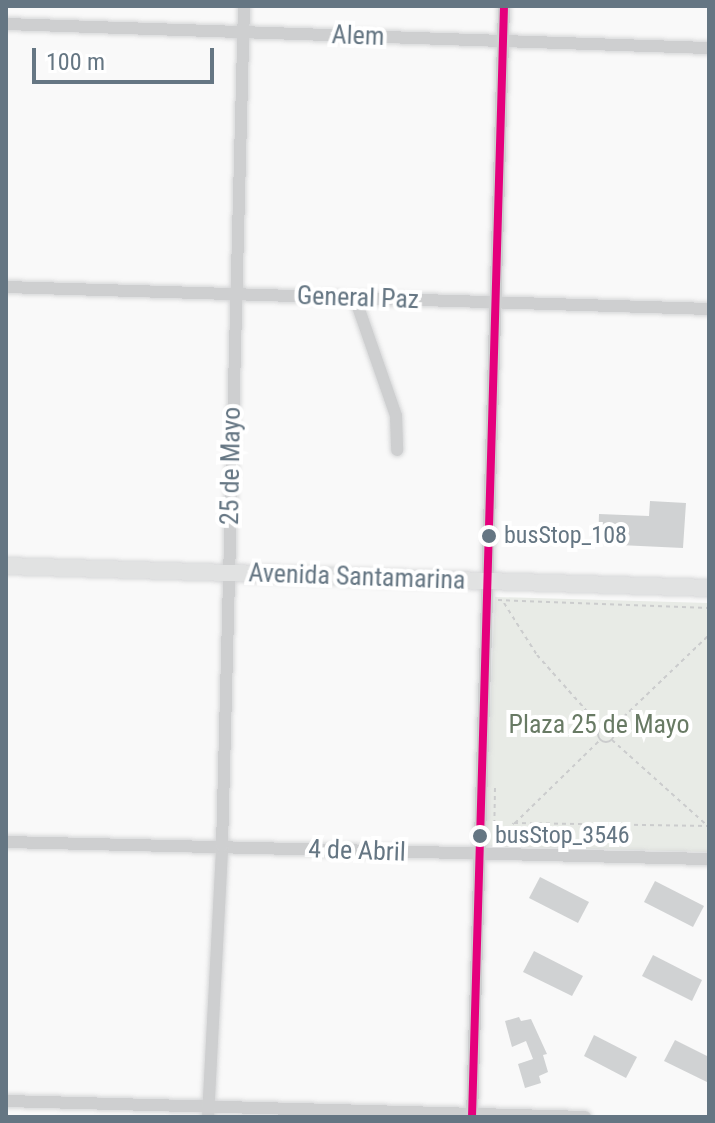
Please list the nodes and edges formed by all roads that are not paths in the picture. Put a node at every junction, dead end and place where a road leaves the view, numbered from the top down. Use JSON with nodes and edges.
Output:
{"nodes":[{"id":1,"x":244,"y":6,"type":"edge"},
{"id":2,"x":504,"y":6,"type":"edge"},
{"id":3,"x":6,"y":24,"type":"edge"},
{"id":4,"x":244,"y":31,"type":"junction"},
{"id":5,"x":503,"y":42,"type":"junction"},
{"id":6,"x":709,"y":48,"type":"edge"},
{"id":7,"x":6,"y":287,"type":"edge"},
{"id":8,"x":236,"y":295,"type":"junction"},
{"id":9,"x":355,"y":298,"type":"junction"},
{"id":10,"x":496,"y":302,"type":"junction"},
{"id":11,"x":709,"y":309,"type":"edge"},
{"id":12,"x":397,"y":450,"type":"dead end"},
{"id":13,"x":6,"y":566,"type":"edge"},
{"id":14,"x":229,"y":573,"type":"junction"},
{"id":15,"x":488,"y":581,"type":"junction"},
{"id":16,"x":709,"y":588,"type":"edge"},
{"id":17,"x":6,"y":842,"type":"edge"},
{"id":18,"x":222,"y":846,"type":"junction"},
{"id":19,"x":479,"y":855,"type":"junction"},
{"id":20,"x":709,"y":859,"type":"edge"},
{"id":21,"x":6,"y":1101,"type":"edge"},
{"id":22,"x":208,"y":1112,"type":"edge"},
{"id":23,"x":472,"y":1115,"type":"edge"},
{"id":24,"x":585,"y":1117,"type":"edge"}],
"edges":[{"from":1,"to":4,"type":"street","name":"25 de Mayo"},
{"from":2,"to":5,"type":"street"},
{"from":3,"to":4,"type":"street","name":"Alem"},
{"from":4,"to":5,"type":"street","name":"Alem"},
{"from":4,"to":8,"type":"street","name":"25 de Mayo"},
{"from":5,"to":6,"type":"street","name":"Alem"},
{"from":5,"to":10,"type":"street"},
{"from":7,"to":8,"type":"street","name":"General Paz"},
{"from":8,"to":9,"type":"street","name":"General Paz"},
{"from":8,"to":14,"type":"street","name":"25 de Mayo"},
{"from":9,"to":10,"type":"street","name":"General Paz"},
{"from":9,"to":12,"type":"street"},
{"from":10,"to":11,"type":"street","name":"General Paz"},
{"from":10,"to":15,"type":"street"},
{"from":13,"to":14,"type":"main road","name":"Avenida Santamarina"},
{"from":14,"to":15,"type":"main road","name":"Avenida Santamarina"},
{"from":14,"to":18,"type":"street","name":"25 de Mayo"},
{"from":15,"to":16,"type":"main road","name":"Avenida Santamarina"},
{"from":15,"to":19,"type":"street"},
{"from":17,"to":18,"type":"street","name":"4 de Abril"},
{"from":18,"to":19,"type":"street","name":"4 de Abril"},
{"from":18,"to":22,"type":"street","name":"25 de Mayo"},
{"from":19,"to":20,"type":"street","name":"4 de Abril"},
{"from":19,"to":23,"type":"street"},
{"from":21,"to":22,"type":"street"},
{"from":22,"to":23,"type":"street"},
{"from":23,"to":24,"type":"street"}]}
